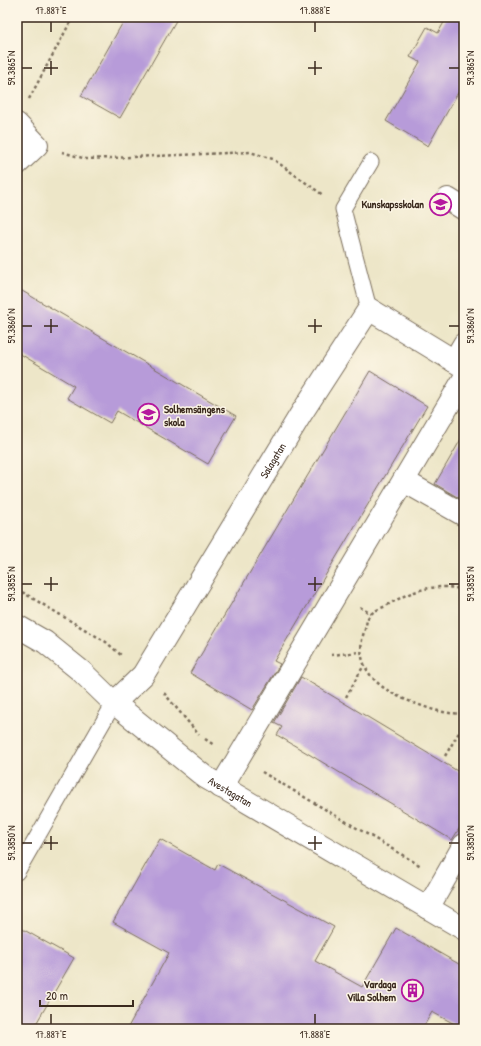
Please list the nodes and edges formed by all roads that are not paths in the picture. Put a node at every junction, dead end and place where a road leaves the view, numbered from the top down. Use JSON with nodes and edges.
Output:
{"nodes":[{"id":1,"x":17,"y":124,"type":"edge"},
{"id":2,"x":371,"y":162,"type":"dead end"},
{"id":3,"x":17,"y":164,"type":"edge"},
{"id":4,"x":369,"y":309,"type":"junction"},
{"id":5,"x":462,"y":363,"type":"edge"},
{"id":6,"x":404,"y":481,"type":"junction"},
{"id":7,"x":464,"y":515,"type":"edge"},
{"id":8,"x":17,"y":626,"type":"edge"},
{"id":9,"x":114,"y":703,"type":"junction"},
{"id":10,"x":221,"y":787,"type":"junction"},
{"id":11,"x":464,"y":845,"type":"edge"},
{"id":12,"x":17,"y":872,"type":"edge"},
{"id":13,"x":428,"y":908,"type":"junction"},
{"id":14,"x":464,"y":929,"type":"edge"}],
"edges":[{"from":1,"to":3,"type":"street"},
{"from":2,"to":4,"type":"lane"},
{"from":4,"to":5,"type":"street"},
{"from":4,"to":9,"type":"street","name":"Salagatan"},
{"from":5,"to":6,"type":"street"},
{"from":6,"to":7,"type":"street"},
{"from":6,"to":10,"type":"street"},
{"from":8,"to":9,"type":"street","name":"Avestagatan"},
{"from":9,"to":10,"type":"street","name":"Avestagatan"},
{"from":9,"to":12,"type":"lane"},
{"from":10,"to":13,"type":"street","name":"Avestagatan"},
{"from":11,"to":13,"type":"street"},
{"from":13,"to":14,"type":"street","name":"Avestagatan"}]}
